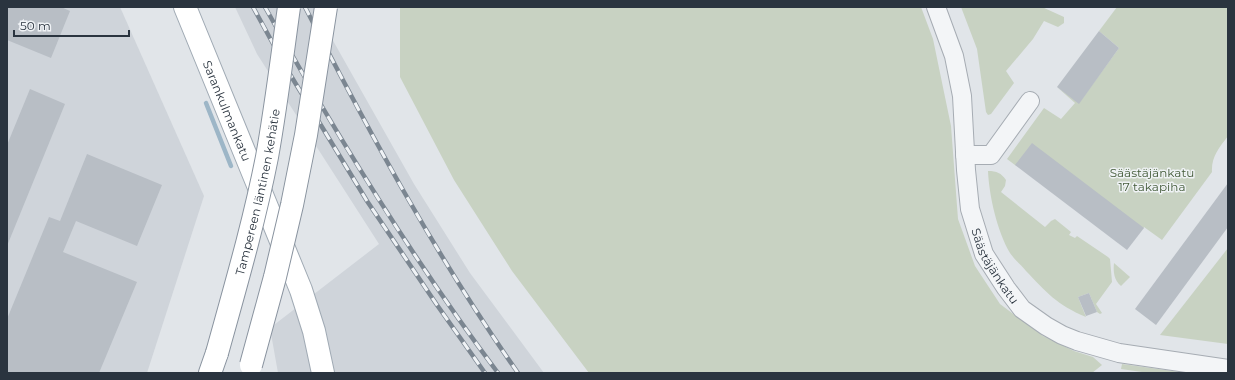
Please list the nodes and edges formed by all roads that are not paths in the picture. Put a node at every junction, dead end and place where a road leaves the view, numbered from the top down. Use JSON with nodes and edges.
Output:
{"nodes":[{"id":1,"x":185,"y":7,"type":"edge"},
{"id":2,"x":289,"y":7,"type":"edge"},
{"id":3,"x":326,"y":7,"type":"edge"},
{"id":4,"x":936,"y":7,"type":"edge"},
{"id":5,"x":1030,"y":101,"type":"dead end"},
{"id":6,"x":965,"y":155,"type":"junction"},
{"id":7,"x":214,"y":363,"type":"edge"},
{"id":8,"x":250,"y":369,"type":"edge"},
{"id":9,"x":1228,"y":369,"type":"edge"},
{"id":10,"x":323,"y":373,"type":"edge"}],
"edges":[{"from":1,"to":10,"type":"main road","name":"Sarankulmankatu"},
{"from":2,"to":7,"type":"main road","name":"Tampereen läntinen kehätie","bridge":true},
{"from":3,"to":8,"type":"main road","bridge":true},
{"from":4,"to":6,"type":"street","name":"Säästäjänkatu"},
{"from":5,"to":6,"type":"street"},
{"from":6,"to":9,"type":"street","name":"Säästäjänkatu"}]}
